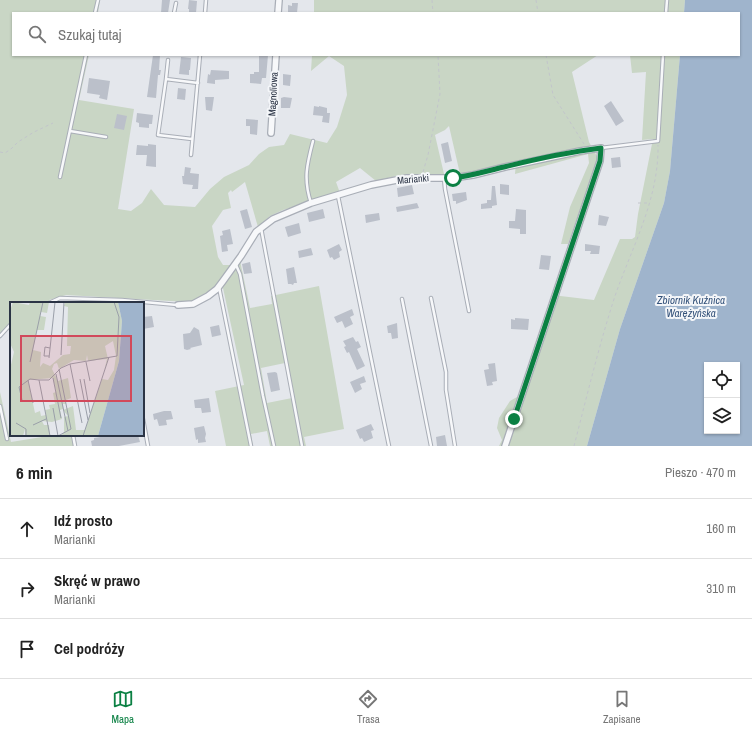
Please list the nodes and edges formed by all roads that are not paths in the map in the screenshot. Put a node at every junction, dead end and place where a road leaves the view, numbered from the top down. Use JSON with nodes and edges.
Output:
{"nodes":[{"id":1,"x":98,"y":0,"type":"edge"},
{"id":2,"x":206,"y":0,"type":"edge"},
{"id":3,"x":279,"y":0,"type":"edge"},
{"id":4,"x":666,"y":0,"type":"edge"},
{"id":5,"x":176,"y":3,"type":"dead end"},
{"id":6,"x":95,"y":12,"type":"edge"},
{"id":7,"x":174,"y":12,"type":"edge"},
{"id":8,"x":205,"y":12,"type":"edge"},
{"id":9,"x":278,"y":12,"type":"edge"},
{"id":10,"x":666,"y":12,"type":"edge"},
{"id":11,"x":86,"y":56,"type":"edge"},
{"id":12,"x":200,"y":56,"type":"edge"},
{"id":13,"x":276,"y":56,"type":"edge"},
{"id":14,"x":663,"y":56,"type":"edge"},
{"id":15,"x":168,"y":60,"type":"dead end"},
{"id":16,"x":166,"y":79,"type":"junction"},
{"id":17,"x":198,"y":83,"type":"junction"},
{"id":18,"x":70,"y":131,"type":"junction"},
{"id":19,"x":271,"y":132,"type":"dead end"},
{"id":20,"x":106,"y":137,"type":"dead end"},
{"id":21,"x":192,"y":139,"type":"junction"},
{"id":22,"x":313,"y":141,"type":"dead end"},
{"id":23,"x":601,"y":148,"type":"junction"},
{"id":24,"x":191,"y":155,"type":"dead end"},
{"id":25,"x":60,"y":177,"type":"dead end"},
{"id":26,"x":444,"y":178,"type":"junction"},
{"id":27,"x":337,"y":195,"type":"junction"},
{"id":28,"x":311,"y":203,"type":"junction"},
{"id":29,"x":261,"y":228,"type":"junction"},
{"id":30,"x":235,"y":264,"type":"junction"},
{"id":31,"x":218,"y":287,"type":"junction"},
{"id":32,"x":431,"y":298,"type":"dead end"},
{"id":33,"x":402,"y":299,"type":"dead end"},
{"id":34,"x":51,"y":302,"type":"edge"},
{"id":35,"x":122,"y":302,"type":"edge"},
{"id":36,"x":144,"y":303,"type":"edge"},
{"id":37,"x":178,"y":305,"type":"joint"},
{"id":38,"x":469,"y":311,"type":"dead end"},
{"id":39,"x":10,"y":325,"type":"edge"},
{"id":40,"x":0,"y":336,"type":"edge"},
{"id":41,"x":0,"y":406,"type":"edge"},
{"id":42,"x":144,"y":426,"type":"edge"},
{"id":43,"x":73,"y":436,"type":"edge"},
{"id":44,"x":7,"y":439,"type":"dead end"},
{"id":45,"x":75,"y":446,"type":"edge"},
{"id":46,"x":147,"y":446,"type":"edge"},
{"id":47,"x":251,"y":446,"type":"edge"},
{"id":48,"x":274,"y":446,"type":"edge"},
{"id":49,"x":302,"y":446,"type":"edge"},
{"id":50,"x":389,"y":446,"type":"edge"},
{"id":51,"x":431,"y":446,"type":"edge"},
{"id":52,"x":455,"y":446,"type":"edge"},
{"id":53,"x":505,"y":446,"type":"edge"}],
"edges":[{"from":1,"to":6,"type":"lane"},
{"from":2,"to":8,"type":"lane"},
{"from":3,"to":9,"type":"street"},
{"from":4,"to":10,"type":"lane"},
{"from":5,"to":7,"type":"lane"},
{"from":11,"to":18,"type":"lane"},
{"from":12,"to":17,"type":"lane"},
{"from":13,"to":19,"type":"street","name":"Magnoliowa"},
{"from":14,"to":23,"type":"lane"},
{"from":15,"to":16,"type":"lane"},
{"from":16,"to":17,"type":"lane"},
{"from":16,"to":21,"type":"lane"},
{"from":17,"to":21,"type":"lane"},
{"from":18,"to":20,"type":"lane"},
{"from":18,"to":25,"type":"lane"},
{"from":21,"to":24,"type":"lane"},
{"from":22,"to":28,"type":"lane"},
{"from":23,"to":26,"type":"street","name":"Marianki"},
{"from":23,"to":53,"type":"street"},
{"from":26,"to":27,"type":"street","name":"Marianki"},
{"from":26,"to":38,"type":"lane"},
{"from":27,"to":28,"type":"street","name":"Marianki"},
{"from":27,"to":50,"type":"lane"},
{"from":28,"to":29,"type":"street","name":"Marianki"},
{"from":29,"to":30,"type":"street","name":"Marianki"},
{"from":29,"to":49,"type":"lane"},
{"from":30,"to":31,"type":"street","name":"Marianki"},
{"from":30,"to":48,"type":"lane"},
{"from":31,"to":37,"type":"street","name":"Marianki"},
{"from":31,"to":47,"type":"lane"},
{"from":32,"to":52,"type":"lane"},
{"from":33,"to":51,"type":"lane"},
{"from":34,"to":35,"type":"lane","name":"Marianki"},
{"from":36,"to":37,"type":"lane","name":"Marianki"},
{"from":39,"to":40,"type":"lane"},
{"from":41,"to":44,"type":"lane"},
{"from":42,"to":46,"type":"lane"},
{"from":43,"to":45,"type":"lane"}]}
